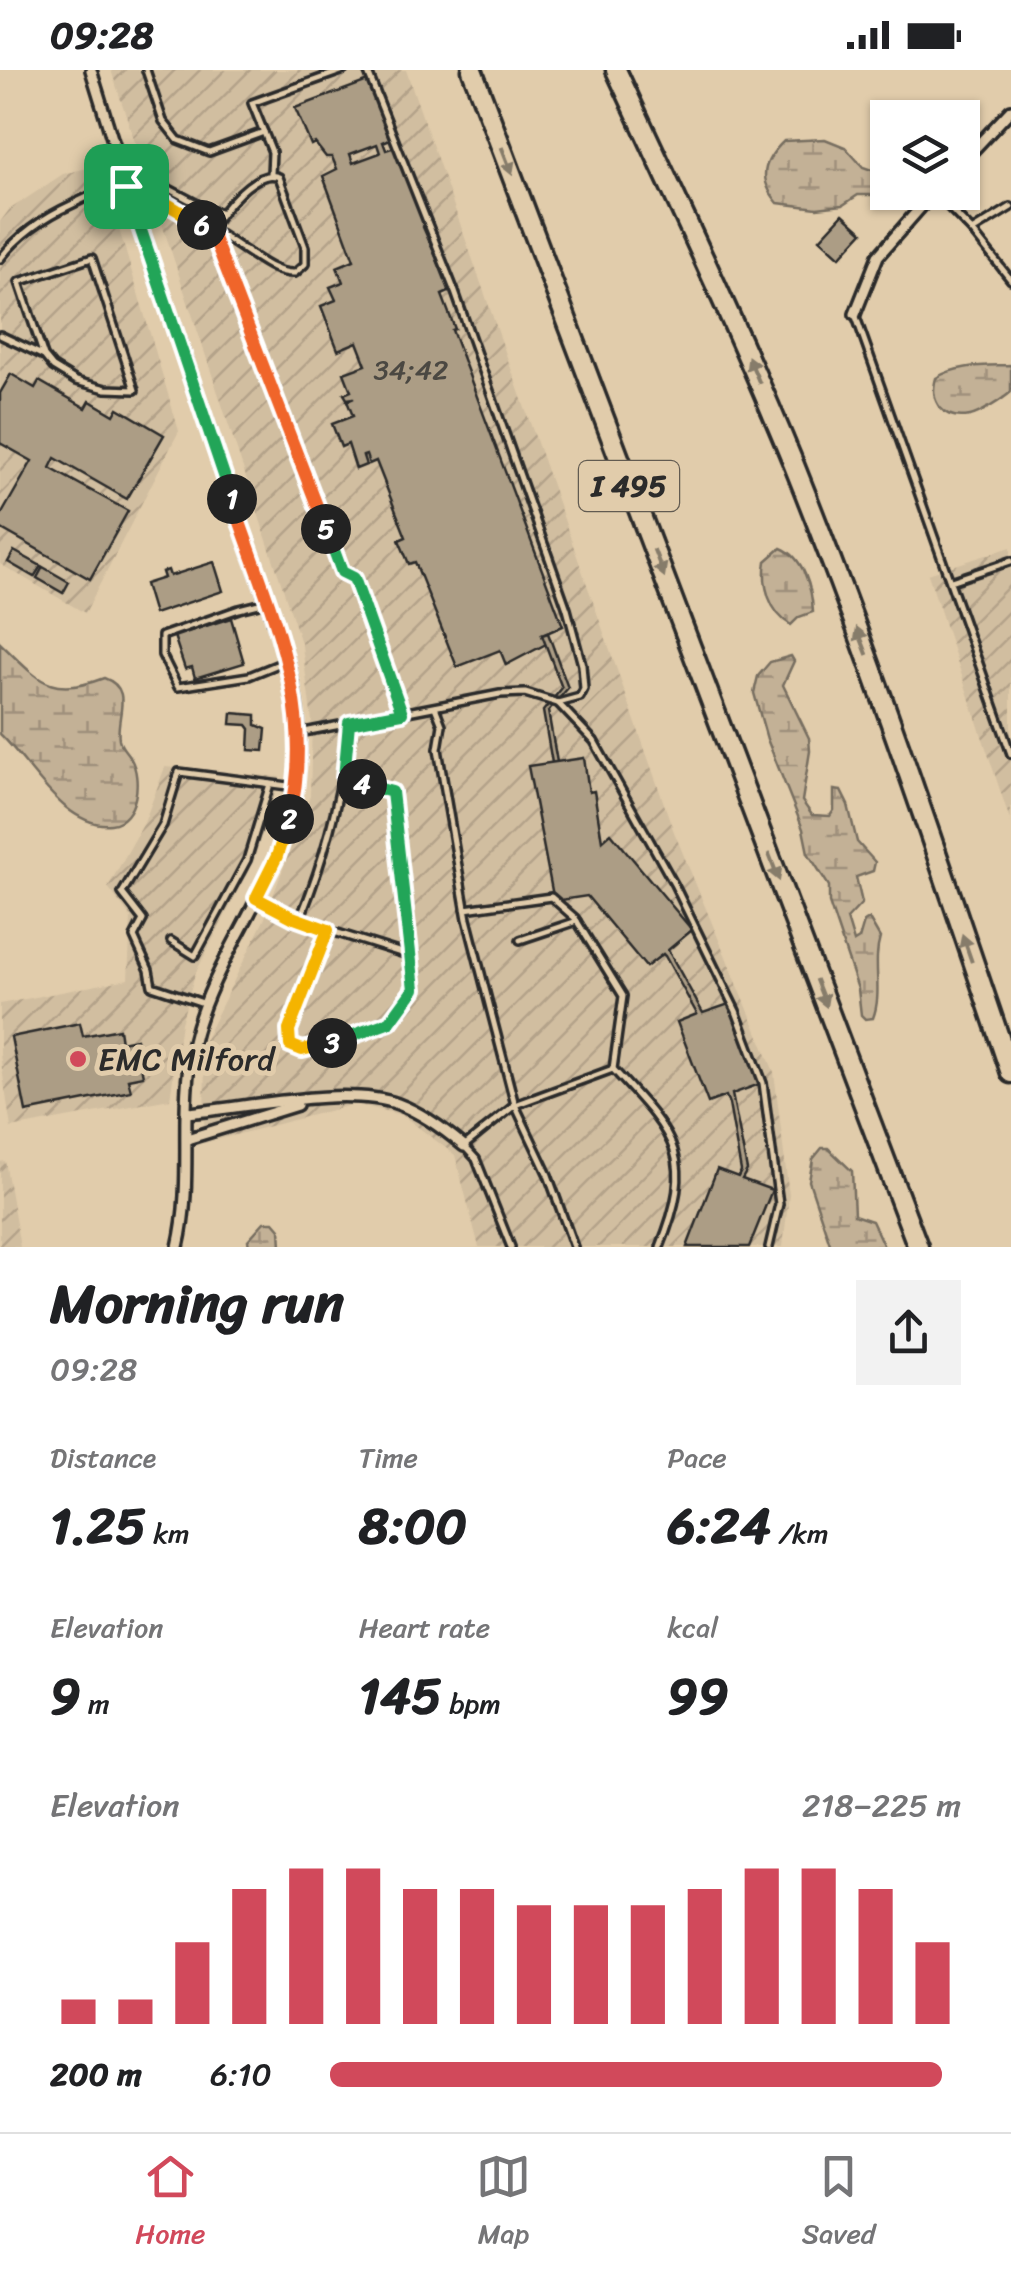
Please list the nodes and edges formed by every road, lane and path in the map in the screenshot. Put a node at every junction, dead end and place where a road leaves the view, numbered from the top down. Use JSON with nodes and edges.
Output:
{"nodes":[{"id":1,"x":91,"y":70,"type":"edge"},
{"id":2,"x":146,"y":70,"type":"edge"},
{"id":3,"x":344,"y":70,"type":"edge"},
{"id":4,"x":368,"y":70,"type":"edge"},
{"id":5,"x":472,"y":70,"type":"edge"},
{"id":6,"x":616,"y":70,"type":"edge"},
{"id":7,"x":1011,"y":110,"type":"edge"},
{"id":8,"x":264,"y":132,"type":"junction"},
{"id":9,"x":980,"y":143,"type":"edge"},
{"id":10,"x":118,"y":162,"type":"junction"},
{"id":11,"x":272,"y":174,"type":"junction"},
{"id":12,"x":126,"y":186,"type":"junction"},
{"id":13,"x":1011,"y":207,"type":"edge"},
{"id":14,"x":918,"y":210,"type":"edge"},
{"id":15,"x":952,"y":210,"type":"edge"},
{"id":16,"x":220,"y":212,"type":"junction"},
{"id":17,"x":211,"y":230,"type":"junction"},
{"id":18,"x":972,"y":231,"type":"junction"},
{"id":19,"x":0,"y":259,"type":"edge"},
{"id":20,"x":1011,"y":280,"type":"edge"},
{"id":21,"x":855,"y":314,"type":"joint"},
{"id":22,"x":0,"y":335,"type":"edge"},
{"id":23,"x":44,"y":356,"type":"junction"},
{"id":24,"x":1011,"y":561,"type":"edge"},
{"id":25,"x":951,"y":581,"type":"junction"},
{"id":26,"x":267,"y":602,"type":"junction"},
{"id":27,"x":287,"y":661,"type":"junction"},
{"id":28,"x":558,"y":703,"type":"junction"},
{"id":29,"x":434,"y":707,"type":"junction"},
{"id":30,"x":402,"y":713,"type":"junction"},
{"id":31,"x":349,"y":723,"type":"junction"},
{"id":32,"x":299,"y":733,"type":"junction"},
{"id":33,"x":1011,"y":754,"type":"edge"},
{"id":34,"x":344,"y":778,"type":"junction"},
{"id":35,"x":270,"y":784,"type":"junction"},
{"id":36,"x":296,"y":787,"type":"junction"},
{"id":37,"x":256,"y":898,"type":"junction"},
{"id":38,"x":465,"y":909,"type":"junction"},
{"id":39,"x":292,"y":917,"type":"junction"},
{"id":40,"x":577,"y":921,"type":"junction"},
{"id":41,"x":328,"y":930,"type":"junction"},
{"id":42,"x":171,"y":940,"type":"dead end"},
{"id":43,"x":520,"y":940,"type":"dead end"},
{"id":44,"x":411,"y":956,"type":"junction"},
{"id":45,"x":206,"y":1004,"type":"junction"},
{"id":46,"x":614,"y":1069,"type":"junction"},
{"id":47,"x":1011,"y":1073,"type":"edge"},
{"id":48,"x":309,"y":1100,"type":"junction"},
{"id":49,"x":515,"y":1105,"type":"junction"},
{"id":50,"x":187,"y":1113,"type":"junction"},
{"id":51,"x":187,"y":1139,"type":"junction"},
{"id":52,"x":464,"y":1146,"type":"junction"},
{"id":53,"x":178,"y":1247,"type":"edge"},
{"id":54,"x":512,"y":1247,"type":"edge"},
{"id":55,"x":574,"y":1247,"type":"edge"},
{"id":56,"x":660,"y":1247,"type":"edge"},
{"id":57,"x":770,"y":1247,"type":"edge"},
{"id":58,"x":918,"y":1247,"type":"edge"}],
"edges":[{"from":1,"to":10,"type":"street"},
{"from":2,"to":8,"type":"lane"},
{"from":3,"to":8,"type":"lane"},
{"from":4,"to":28,"type":"lane"},
{"from":5,"to":58,"type":"highway","number":"I 495","one_way":true},
{"from":47,"to":6,"type":"highway","one_way":true},
{"from":7,"to":9,"type":"street"},
{"from":8,"to":11,"type":"lane"},
{"from":10,"to":12,"type":"street"},
{"from":10,"to":16,"type":"lane"},
{"from":11,"to":16,"type":"lane"},
{"from":11,"to":17,"type":"lane"},
{"from":12,"to":17,"type":"lane"},
{"from":12,"to":19,"type":"lane"},
{"from":12,"to":26,"type":"street"},
{"from":13,"to":18,"type":"lane"},
{"from":14,"to":21,"type":"street"},
{"from":15,"to":18,"type":"lane"},
{"from":16,"to":17,"type":"lane"},
{"from":17,"to":30,"type":"lane"},
{"from":18,"to":20,"type":"lane"},
{"from":21,"to":25,"type":"lane"},
{"from":22,"to":23,"type":"lane"},
{"from":23,"to":23,"type":"lane"},
{"from":24,"to":25,"type":"lane"},
{"from":25,"to":33,"type":"lane"},
{"from":26,"to":27,"type":"street"},
{"from":26,"to":27,"type":"lane"},
{"from":27,"to":32,"type":"street"},
{"from":28,"to":29,"type":"lane"},
{"from":28,"to":57,"type":"lane"},
{"from":29,"to":30,"type":"lane"},
{"from":29,"to":38,"type":"lane"},
{"from":30,"to":31,"type":"lane"},
{"from":31,"to":32,"type":"lane"},
{"from":31,"to":34,"type":"lane"},
{"from":32,"to":36,"type":"street"},
{"from":34,"to":39,"type":"lane"},
{"from":34,"to":44,"type":"lane"},
{"from":35,"to":36,"type":"lane"},
{"from":35,"to":42,"type":"lane"},
{"from":35,"to":45,"type":"lane"},
{"from":36,"to":37,"type":"street"},
{"from":37,"to":39,"type":"lane"},
{"from":37,"to":45,"type":"street"},
{"from":38,"to":40,"type":"lane"},
{"from":38,"to":49,"type":"lane"},
{"from":39,"to":41,"type":"lane"},
{"from":40,"to":43,"type":"lane"},
{"from":40,"to":46,"type":"lane"},
{"from":41,"to":44,"type":"lane"},
{"from":41,"to":44,"type":"lane"},
{"from":45,"to":50,"type":"street"},
{"from":46,"to":49,"type":"lane"},
{"from":46,"to":56,"type":"lane"},
{"from":48,"to":50,"type":"street"},
{"from":48,"to":51,"type":"street"},
{"from":48,"to":52,"type":"street"},
{"from":49,"to":52,"type":"lane"},
{"from":49,"to":55,"type":"lane"},
{"from":50,"to":51,"type":"street"},
{"from":51,"to":53,"type":"street"},
{"from":52,"to":54,"type":"lane"}]}
